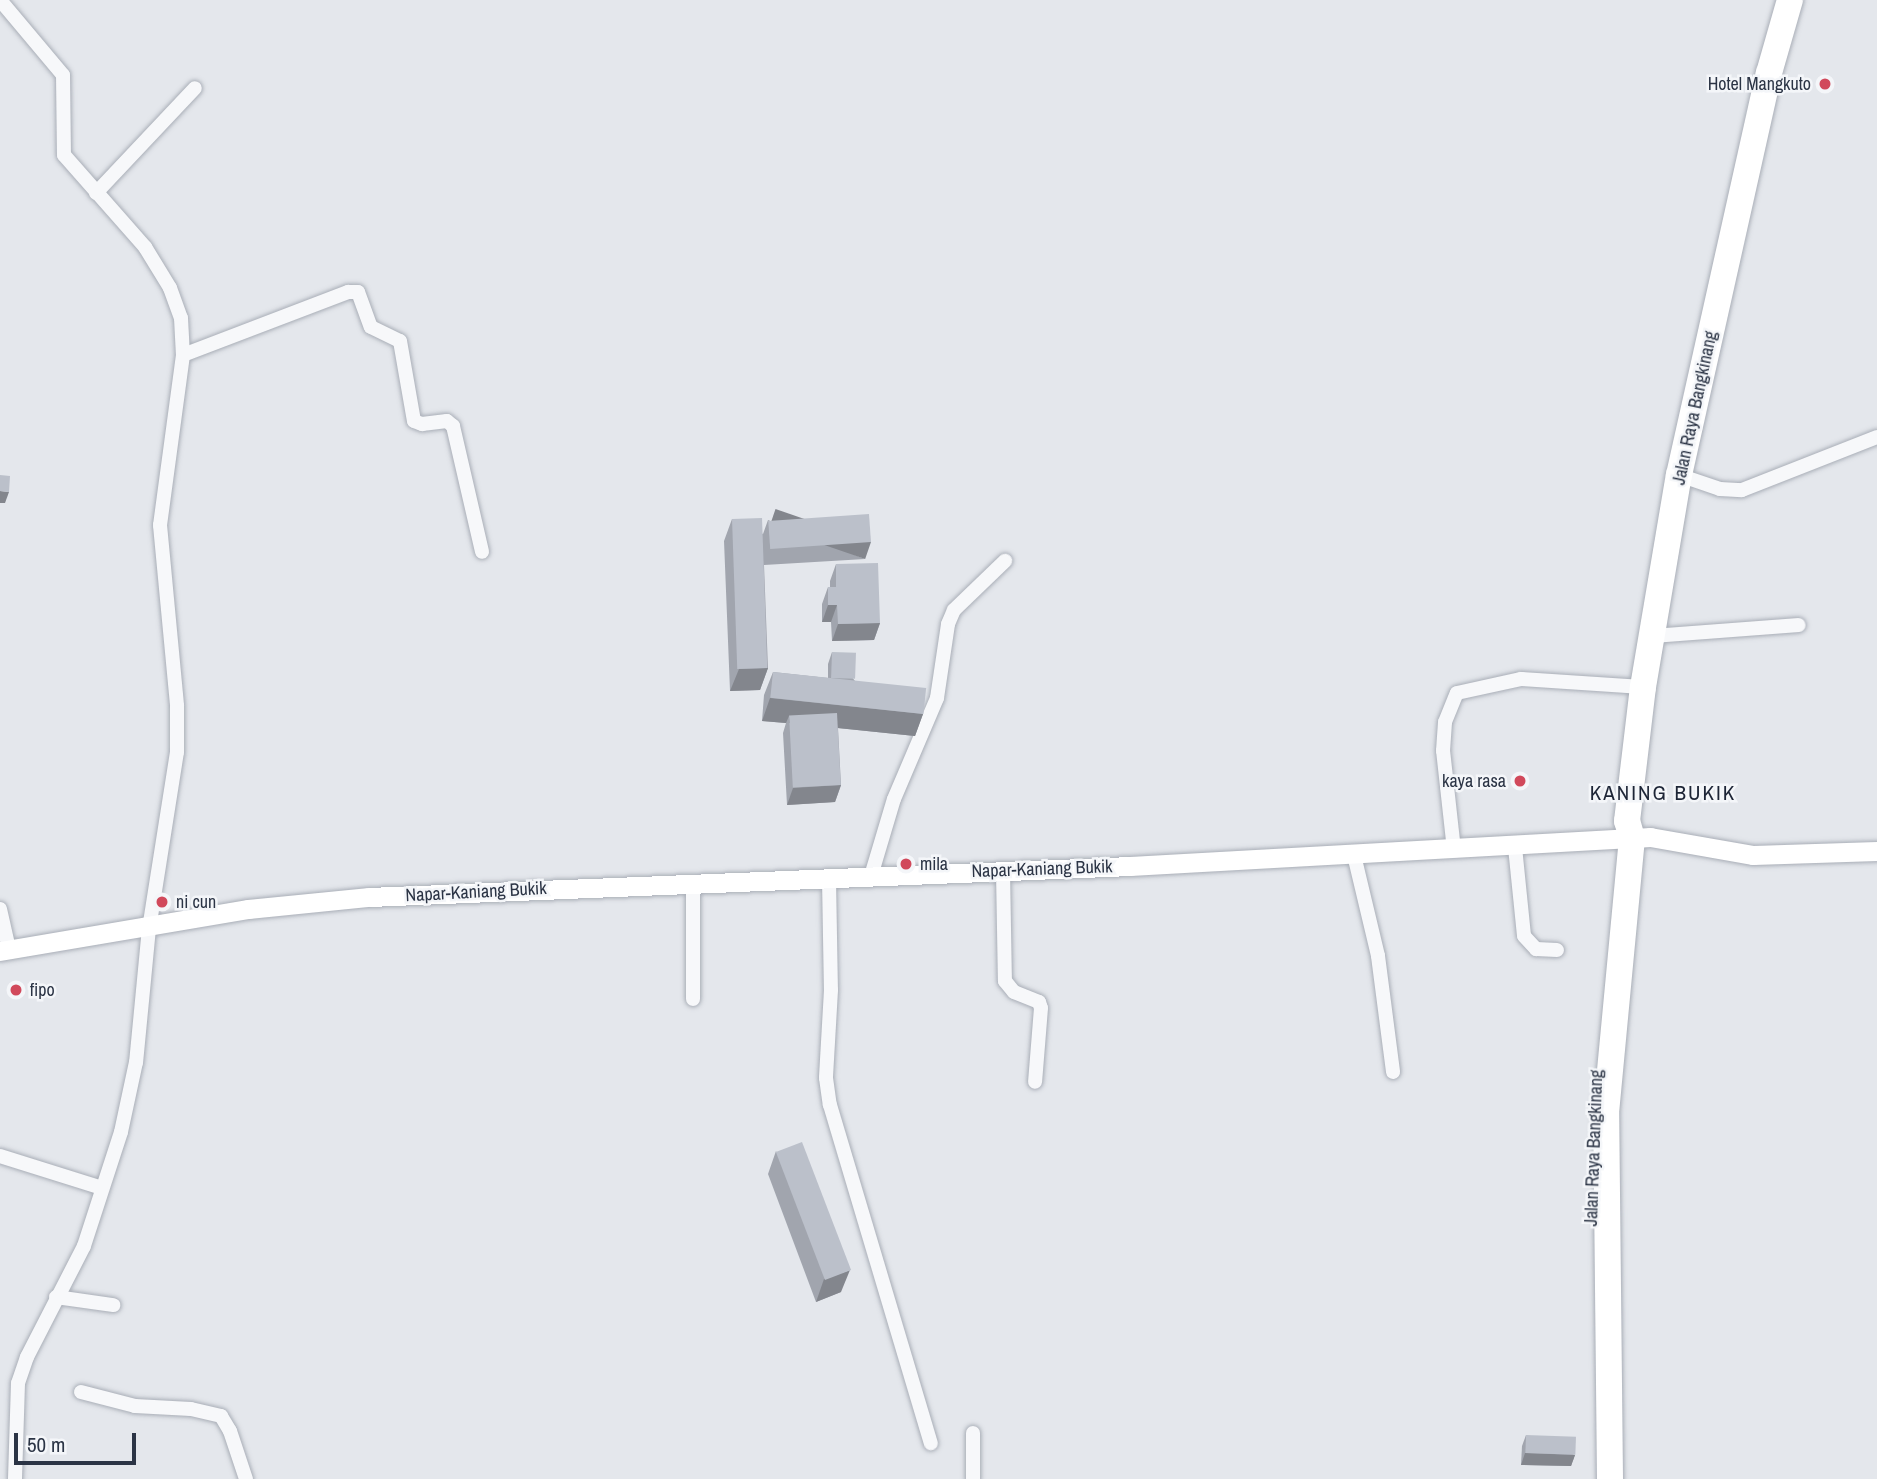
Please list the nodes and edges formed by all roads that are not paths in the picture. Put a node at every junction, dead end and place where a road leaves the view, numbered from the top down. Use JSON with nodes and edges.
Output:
{"nodes":[{"id":1,"x":1,"y":0,"type":"edge"},
{"id":2,"x":1790,"y":0,"type":"edge"},
{"id":3,"x":195,"y":88,"type":"dead end"},
{"id":4,"x":96,"y":193,"type":"junction"},
{"id":5,"x":183,"y":355,"type":"junction"},
{"id":6,"x":1877,"y":437,"type":"edge"},
{"id":7,"x":1679,"y":475,"type":"junction"},
{"id":8,"x":482,"y":552,"type":"dead end"},
{"id":9,"x":1005,"y":561,"type":"dead end"},
{"id":10,"x":1799,"y":625,"type":"dead end"},
{"id":11,"x":1653,"y":636,"type":"junction"},
{"id":12,"x":1643,"y":687,"type":"junction"},
{"id":13,"x":1625,"y":833,"type":"junction"},
{"id":14,"x":1515,"y":847,"type":"junction"},
{"id":15,"x":1454,"y":849,"type":"junction"},
{"id":16,"x":1877,"y":851,"type":"edge"},
{"id":17,"x":1354,"y":855,"type":"junction"},
{"id":18,"x":1003,"y":871,"type":"junction"},
{"id":19,"x":871,"y":876,"type":"junction"},
{"id":20,"x":829,"y":879,"type":"junction"},
{"id":21,"x":693,"y":885,"type":"junction"},
{"id":22,"x":0,"y":909,"type":"edge"},
{"id":23,"x":149,"y":928,"type":"junction"},
{"id":24,"x":5,"y":950,"type":"edge"},
{"id":25,"x":1557,"y":950,"type":"dead end"},
{"id":26,"x":693,"y":999,"type":"dead end"},
{"id":27,"x":1393,"y":1072,"type":"dead end"},
{"id":28,"x":1035,"y":1082,"type":"dead end"},
{"id":29,"x":0,"y":1156,"type":"edge"},
{"id":30,"x":102,"y":1188,"type":"junction"},
{"id":31,"x":56,"y":1297,"type":"junction"},
{"id":32,"x":113,"y":1305,"type":"dead end"},
{"id":33,"x":81,"y":1392,"type":"dead end"},
{"id":34,"x":973,"y":1433,"type":"dead end"},
{"id":35,"x":931,"y":1443,"type":"dead end"},
{"id":36,"x":1602,"y":1472,"type":"edge"},
{"id":37,"x":15,"y":1479,"type":"edge"},
{"id":38,"x":246,"y":1479,"type":"edge"},
{"id":39,"x":973,"y":1479,"type":"edge"}],
"edges":[{"from":1,"to":4,"type":"street"},
{"from":2,"to":7,"type":"highway","name":"Jalan Raya Bangkinang"},
{"from":3,"to":4,"type":"street"},
{"from":4,"to":5,"type":"street"},
{"from":5,"to":8,"type":"street"},
{"from":5,"to":23,"type":"street"},
{"from":6,"to":7,"type":"street"},
{"from":7,"to":11,"type":"highway","name":"Jalan Raya Bangkinang"},
{"from":9,"to":19,"type":"street"},
{"from":10,"to":11,"type":"street"},
{"from":11,"to":12,"type":"highway","name":"Jalan Raya Bangkinang"},
{"from":12,"to":13,"type":"highway","name":"Jalan Raya Bangkinang"},
{"from":12,"to":15,"type":"street"},
{"from":13,"to":14,"type":"street","name":"Napar-Kaniang Bukik"},
{"from":13,"to":16,"type":"street","name":"Napar-Kaniang Bukik"},
{"from":13,"to":36,"type":"highway","name":"Jalan Raya Bangkinang"},
{"from":14,"to":15,"type":"street","name":"Napar-Kaniang Bukik"},
{"from":14,"to":25,"type":"street"},
{"from":15,"to":17,"type":"street","name":"Napar-Kaniang Bukik"},
{"from":17,"to":18,"type":"street","name":"Napar-Kaniang Bukik"},
{"from":17,"to":27,"type":"street"},
{"from":18,"to":19,"type":"street","name":"Napar-Kaniang Bukik"},
{"from":18,"to":28,"type":"street"},
{"from":19,"to":20,"type":"street","name":"Napar-Kaniang Bukik"},
{"from":20,"to":21,"type":"street","name":"Napar-Kaniang Bukik"},
{"from":20,"to":35,"type":"street"},
{"from":21,"to":23,"type":"street","name":"Napar-Kaniang Bukik"},
{"from":21,"to":26,"type":"street"},
{"from":22,"to":24,"type":"street"},
{"from":23,"to":24,"type":"street","name":"Napar-Kaniang Bukik"},
{"from":23,"to":30,"type":"street"},
{"from":29,"to":30,"type":"street"},
{"from":30,"to":31,"type":"street"},
{"from":31,"to":32,"type":"street"},
{"from":31,"to":37,"type":"street"},
{"from":33,"to":38,"type":"street"},
{"from":34,"to":39,"type":"street"}]}
